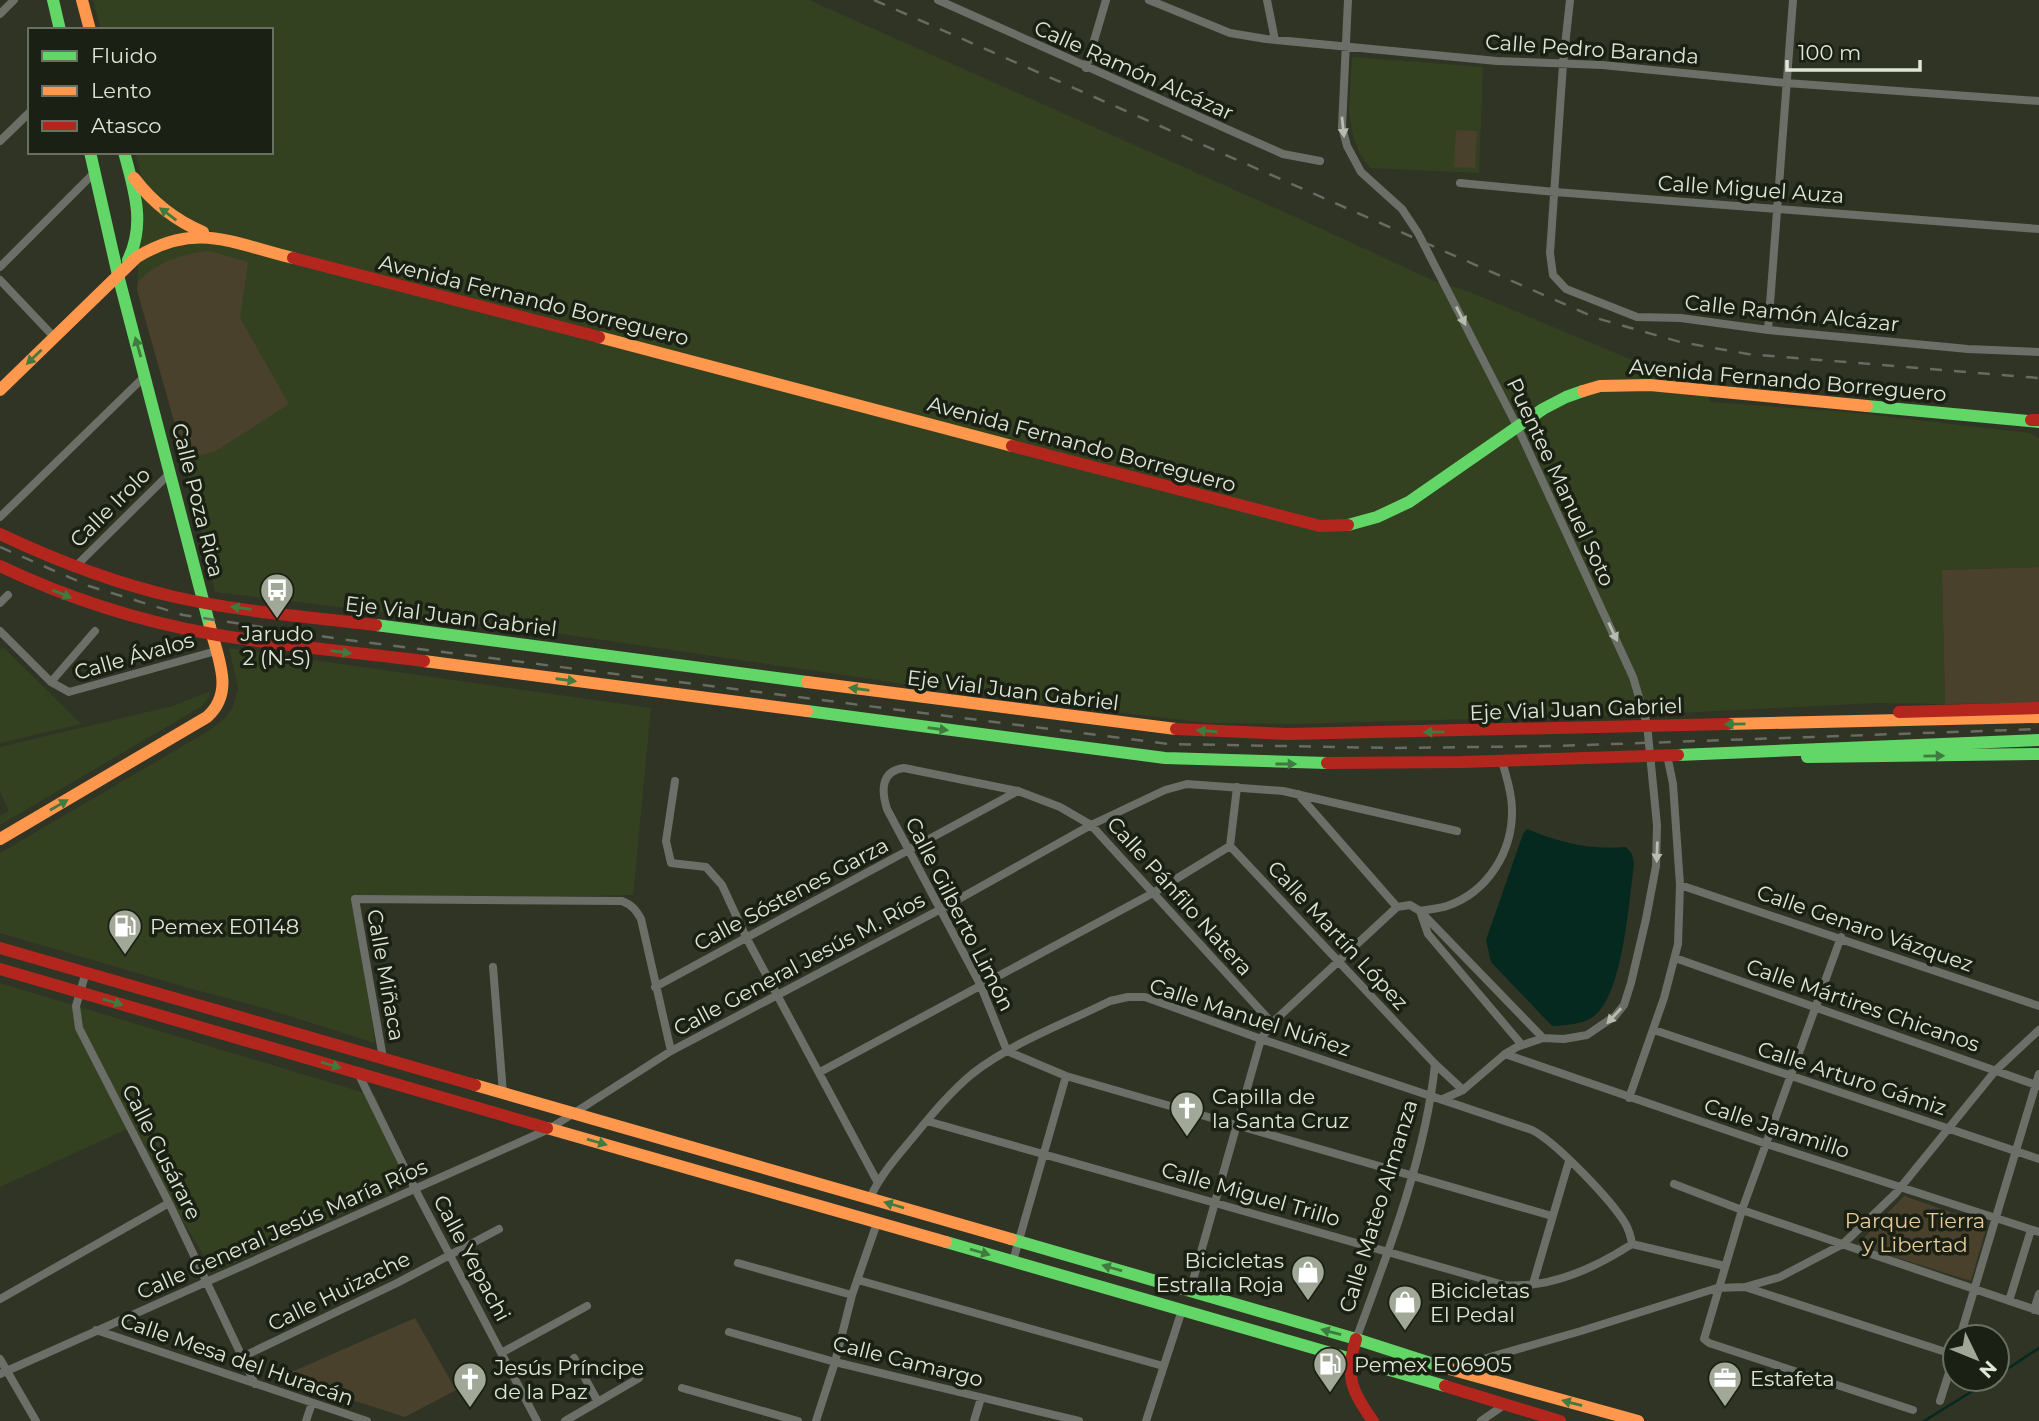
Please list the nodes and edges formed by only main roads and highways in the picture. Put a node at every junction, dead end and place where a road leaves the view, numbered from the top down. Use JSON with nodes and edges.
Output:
{"nodes":[{"id":1,"x":53,"y":0,"type":"edge"},
{"id":2,"x":82,"y":0,"type":"edge"},
{"id":3,"x":60,"y":28,"type":"edge"},
{"id":4,"x":89,"y":28,"type":"edge"},
{"id":5,"x":90,"y":154,"type":"edge"},
{"id":6,"x":125,"y":154,"type":"edge"},
{"id":7,"x":129,"y":171,"type":"junction"},
{"id":8,"x":220,"y":237,"type":"junction"},
{"id":9,"x":118,"y":275,"type":"junction"},
{"id":10,"x":0,"y":390,"type":"edge"},
{"id":11,"x":2037,"y":422,"type":"edge"},
{"id":12,"x":0,"y":534,"type":"edge"},
{"id":13,"x":0,"y":566,"type":"edge"},
{"id":14,"x":204,"y":603,"type":"junction"},
{"id":15,"x":213,"y":634,"type":"junction"},
{"id":16,"x":2039,"y":708,"type":"edge"},
{"id":17,"x":2039,"y":717,"type":"edge"},
{"id":18,"x":1803,"y":723,"type":"junction"},
{"id":19,"x":2039,"y":740,"type":"edge"},
{"id":20,"x":1768,"y":752,"type":"junction"},
{"id":21,"x":2039,"y":754,"type":"edge"},
{"id":22,"x":24,"y":825,"type":"junction"},
{"id":23,"x":0,"y":830,"type":"edge"},
{"id":24,"x":0,"y":839,"type":"edge"},
{"id":25,"x":0,"y":948,"type":"edge"},
{"id":26,"x":0,"y":969,"type":"edge"},
{"id":27,"x":1356,"y":1339,"type":"junction"},
{"id":28,"x":1349,"y":1358,"type":"junction"},
{"id":29,"x":1373,"y":1421,"type":"edge"},
{"id":30,"x":1560,"y":1421,"type":"edge"},
{"id":31,"x":1638,"y":1421,"type":"edge"}],
"edges":[{"from":1,"to":3,"type":"main road"},
{"from":2,"to":4,"type":"main road"},
{"from":5,"to":9,"type":"main road","name":"Calle Poza Rica"},
{"from":6,"to":7,"type":"main road"},
{"from":8,"to":7,"type":"main road","one_way":true},
{"from":7,"to":9,"type":"main road"},
{"from":8,"to":9,"type":"main road","name":"Avenida Fernando Borreguero"},
{"from":8,"to":11,"type":"main road","name":"Avenida Fernando Borreguero"},
{"from":9,"to":10,"type":"main road","one_way":true},
{"from":14,"to":9,"type":"main road","name":"Calle Poza Rica","one_way":true},
{"from":12,"to":14,"type":"main road","name":"Eje Vial Juan Gabriel"},
{"from":13,"to":15,"type":"main road","one_way":true},
{"from":14,"to":15,"type":"main road","name":"Calle Poza Rica"},
{"from":18,"to":14,"type":"main road","name":"Eje Vial Juan Gabriel","one_way":true},
{"from":15,"to":20,"type":"main road","one_way":true},
{"from":22,"to":15,"type":"main road","name":"Calle Poza Rica","one_way":true},
{"from":16,"to":18,"type":"main road"},
{"from":17,"to":18,"type":"main road","name":"Eje Vial Juan Gabriel"},
{"from":19,"to":20,"type":"main road"},
{"from":20,"to":21,"type":"main road","one_way":true},
{"from":22,"to":23,"type":"main road"},
{"from":22,"to":24,"type":"main road","name":"Calle Poza Rica"},
{"from":27,"to":25,"type":"main road","one_way":true},
{"from":26,"to":28,"type":"main road","one_way":true},
{"from":27,"to":28,"type":"main road","name":"Calle Mateo Almanza"},
{"from":31,"to":27,"type":"main road","one_way":true},
{"from":28,"to":29,"type":"main road"},
{"from":28,"to":30,"type":"main road"}]}
